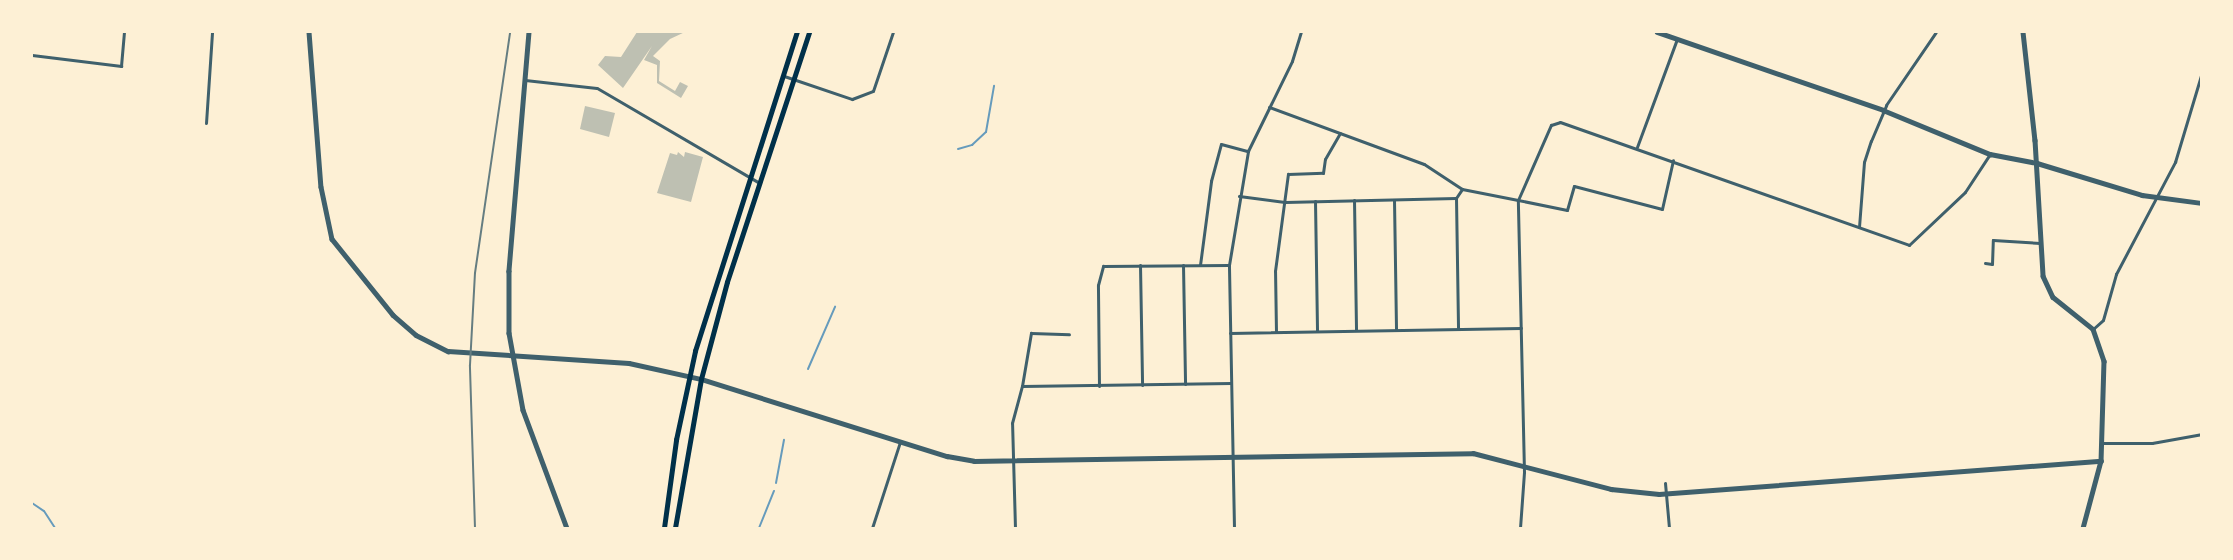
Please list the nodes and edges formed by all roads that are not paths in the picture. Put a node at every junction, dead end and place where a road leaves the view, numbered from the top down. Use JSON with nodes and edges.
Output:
{"nodes":[{"id":1,"x":124,"y":32,"type":"edge"},
{"id":2,"x":212,"y":32,"type":"edge"},
{"id":3,"x":309,"y":32,"type":"edge"},
{"id":4,"x":529,"y":32,"type":"edge"},
{"id":5,"x":797,"y":32,"type":"edge"},
{"id":6,"x":809,"y":32,"type":"edge"},
{"id":7,"x":893,"y":32,"type":"edge"},
{"id":8,"x":1301,"y":32,"type":"edge"},
{"id":9,"x":1657,"y":32,"type":"edge"},
{"id":10,"x":1936,"y":32,"type":"edge"},
{"id":11,"x":2022,"y":32,"type":"edge"},
{"id":12,"x":1677,"y":39,"type":"junction"},
{"id":13,"x":32,"y":55,"type":"edge"},
{"id":14,"x":2202,"y":72,"type":"edge"},
{"id":15,"x":782,"y":75,"type":"junction"},
{"id":16,"x":792,"y":79,"type":"junction"},
{"id":17,"x":525,"y":80,"type":"junction"},
{"id":18,"x":1269,"y":107,"type":"junction"},
{"id":19,"x":1883,"y":110,"type":"junction"},
{"id":20,"x":206,"y":123,"type":"dead end"},
{"id":21,"x":1340,"y":132,"type":"junction"},
{"id":22,"x":1637,"y":147,"type":"junction"},
{"id":23,"x":1248,"y":151,"type":"junction"},
{"id":24,"x":1990,"y":154,"type":"junction"},
{"id":25,"x":1673,"y":160,"type":"junction"},
{"id":26,"x":2037,"y":163,"type":"junction"},
{"id":27,"x":748,"y":176,"type":"junction"},
{"id":28,"x":758,"y":182,"type":"junction"},
{"id":29,"x":1462,"y":189,"type":"junction"},
{"id":30,"x":1239,"y":196,"type":"junction"},
{"id":31,"x":2156,"y":197,"type":"junction"},
{"id":32,"x":1456,"y":198,"type":"junction"},
{"id":33,"x":1354,"y":200,"type":"junction"},
{"id":34,"x":1394,"y":200,"type":"junction"},
{"id":35,"x":1518,"y":200,"type":"junction"},
{"id":36,"x":1315,"y":201,"type":"junction"},
{"id":37,"x":1285,"y":202,"type":"junction"},
{"id":38,"x":2202,"y":202,"type":"edge"},
{"id":39,"x":1858,"y":227,"type":"junction"},
{"id":40,"x":2040,"y":243,"type":"junction"},
{"id":41,"x":1985,"y":263,"type":"dead end"},
{"id":42,"x":1140,"y":265,"type":"junction"},
{"id":43,"x":1183,"y":265,"type":"junction"},
{"id":44,"x":1200,"y":265,"type":"junction"},
{"id":45,"x":1229,"y":265,"type":"junction"},
{"id":46,"x":1521,"y":328,"type":"junction"},
{"id":47,"x":1458,"y":329,"type":"junction"},
{"id":48,"x":2093,"y":329,"type":"junction"},
{"id":49,"x":1396,"y":330,"type":"junction"},
{"id":50,"x":1317,"y":331,"type":"junction"},
{"id":51,"x":1356,"y":331,"type":"junction"},
{"id":52,"x":1276,"y":332,"type":"junction"},
{"id":53,"x":1230,"y":333,"type":"junction"},
{"id":54,"x":1069,"y":334,"type":"dead end"},
{"id":55,"x":511,"y":356,"type":"junction"},
{"id":56,"x":689,"y":376,"type":"junction"},
{"id":57,"x":701,"y":379,"type":"junction"},
{"id":58,"x":1230,"y":383,"type":"junction"},
{"id":59,"x":1185,"y":384,"type":"junction"},
{"id":60,"x":1142,"y":385,"type":"junction"},
{"id":61,"x":1022,"y":386,"type":"junction"},
{"id":62,"x":1099,"y":386,"type":"junction"},
{"id":63,"x":2202,"y":434,"type":"edge"},
{"id":64,"x":900,"y":442,"type":"junction"},
{"id":65,"x":2103,"y":443,"type":"junction"},
{"id":66,"x":1232,"y":457,"type":"junction"},
{"id":67,"x":1015,"y":461,"type":"junction"},
{"id":68,"x":2101,"y":461,"type":"junction"},
{"id":69,"x":1523,"y":463,"type":"junction"},
{"id":70,"x":1665,"y":483,"type":"dead end"},
{"id":71,"x":567,"y":528,"type":"edge"},
{"id":72,"x":664,"y":528,"type":"edge"},
{"id":73,"x":675,"y":528,"type":"edge"},
{"id":74,"x":872,"y":528,"type":"edge"},
{"id":75,"x":1015,"y":528,"type":"edge"},
{"id":76,"x":1234,"y":528,"type":"edge"},
{"id":77,"x":1520,"y":528,"type":"edge"},
{"id":78,"x":1669,"y":528,"type":"edge"},
{"id":79,"x":2083,"y":528,"type":"edge"}],
"edges":[{"from":1,"to":13,"type":"street"},
{"from":2,"to":20,"type":"street"},
{"from":3,"to":55,"type":"street"},
{"from":4,"to":17,"type":"street"},
{"from":5,"to":15,"type":"main road"},
{"from":6,"to":16,"type":"main road"},
{"from":7,"to":16,"type":"street"},
{"from":8,"to":18,"type":"street"},
{"from":9,"to":12,"type":"street"},
{"from":10,"to":19,"type":"street"},
{"from":11,"to":26,"type":"street"},
{"from":12,"to":19,"type":"street"},
{"from":12,"to":22,"type":"street"},
{"from":14,"to":31,"type":"street"},
{"from":15,"to":16,"type":"street"},
{"from":15,"to":27,"type":"main road"},
{"from":16,"to":28,"type":"main road"},
{"from":17,"to":27,"type":"street"},
{"from":17,"to":55,"type":"street"},
{"from":18,"to":21,"type":"street"},
{"from":18,"to":23,"type":"street"},
{"from":19,"to":24,"type":"street"},
{"from":19,"to":39,"type":"street"},
{"from":21,"to":29,"type":"street"},
{"from":21,"to":37,"type":"street"},
{"from":22,"to":25,"type":"street"},
{"from":22,"to":35,"type":"street"},
{"from":23,"to":30,"type":"street"},
{"from":23,"to":44,"type":"street"},
{"from":24,"to":26,"type":"street"},
{"from":24,"to":39,"type":"street"},
{"from":25,"to":35,"type":"street"},
{"from":25,"to":39,"type":"street"},
{"from":26,"to":31,"type":"street"},
{"from":26,"to":40,"type":"street"},
{"from":27,"to":28,"type":"street"},
{"from":27,"to":56,"type":"main road"},
{"from":28,"to":57,"type":"main road"},
{"from":29,"to":32,"type":"street"},
{"from":29,"to":35,"type":"street"},
{"from":30,"to":37,"type":"street"},
{"from":30,"to":45,"type":"street"},
{"from":31,"to":38,"type":"street"},
{"from":31,"to":48,"type":"street"},
{"from":32,"to":34,"type":"street"},
{"from":32,"to":47,"type":"street"},
{"from":33,"to":34,"type":"street"},
{"from":33,"to":36,"type":"street"},
{"from":33,"to":51,"type":"street"},
{"from":34,"to":49,"type":"street"},
{"from":35,"to":46,"type":"street"},
{"from":36,"to":37,"type":"street"},
{"from":36,"to":50,"type":"street"},
{"from":37,"to":52,"type":"street"},
{"from":40,"to":41,"type":"street"},
{"from":40,"to":48,"type":"street"},
{"from":42,"to":43,"type":"street"},
{"from":42,"to":60,"type":"street"},
{"from":42,"to":62,"type":"street"},
{"from":43,"to":44,"type":"street"},
{"from":43,"to":59,"type":"street"},
{"from":44,"to":45,"type":"street"},
{"from":45,"to":53,"type":"street"},
{"from":46,"to":47,"type":"street"},
{"from":46,"to":69,"type":"street"},
{"from":47,"to":49,"type":"street"},
{"from":48,"to":65,"type":"street"},
{"from":49,"to":51,"type":"street"},
{"from":50,"to":51,"type":"street"},
{"from":50,"to":52,"type":"street"},
{"from":52,"to":53,"type":"street"},
{"from":53,"to":58,"type":"street"},
{"from":54,"to":61,"type":"street"},
{"from":55,"to":56,"type":"street"},
{"from":55,"to":71,"type":"street"},
{"from":56,"to":57,"type":"street"},
{"from":56,"to":72,"type":"main road"},
{"from":57,"to":64,"type":"street"},
{"from":57,"to":73,"type":"main road"},
{"from":58,"to":59,"type":"street"},
{"from":58,"to":66,"type":"street"},
{"from":59,"to":60,"type":"street"},
{"from":60,"to":62,"type":"street"},
{"from":61,"to":62,"type":"street"},
{"from":61,"to":67,"type":"street"},
{"from":63,"to":65,"type":"street"},
{"from":64,"to":67,"type":"street"},
{"from":64,"to":74,"type":"street"},
{"from":65,"to":68,"type":"street"},
{"from":66,"to":67,"type":"street"},
{"from":66,"to":69,"type":"street"},
{"from":66,"to":76,"type":"street"},
{"from":67,"to":75,"type":"street"},
{"from":68,"to":69,"type":"street"},
{"from":68,"to":79,"type":"street"},
{"from":69,"to":77,"type":"street"},
{"from":70,"to":78,"type":"street"}]}
